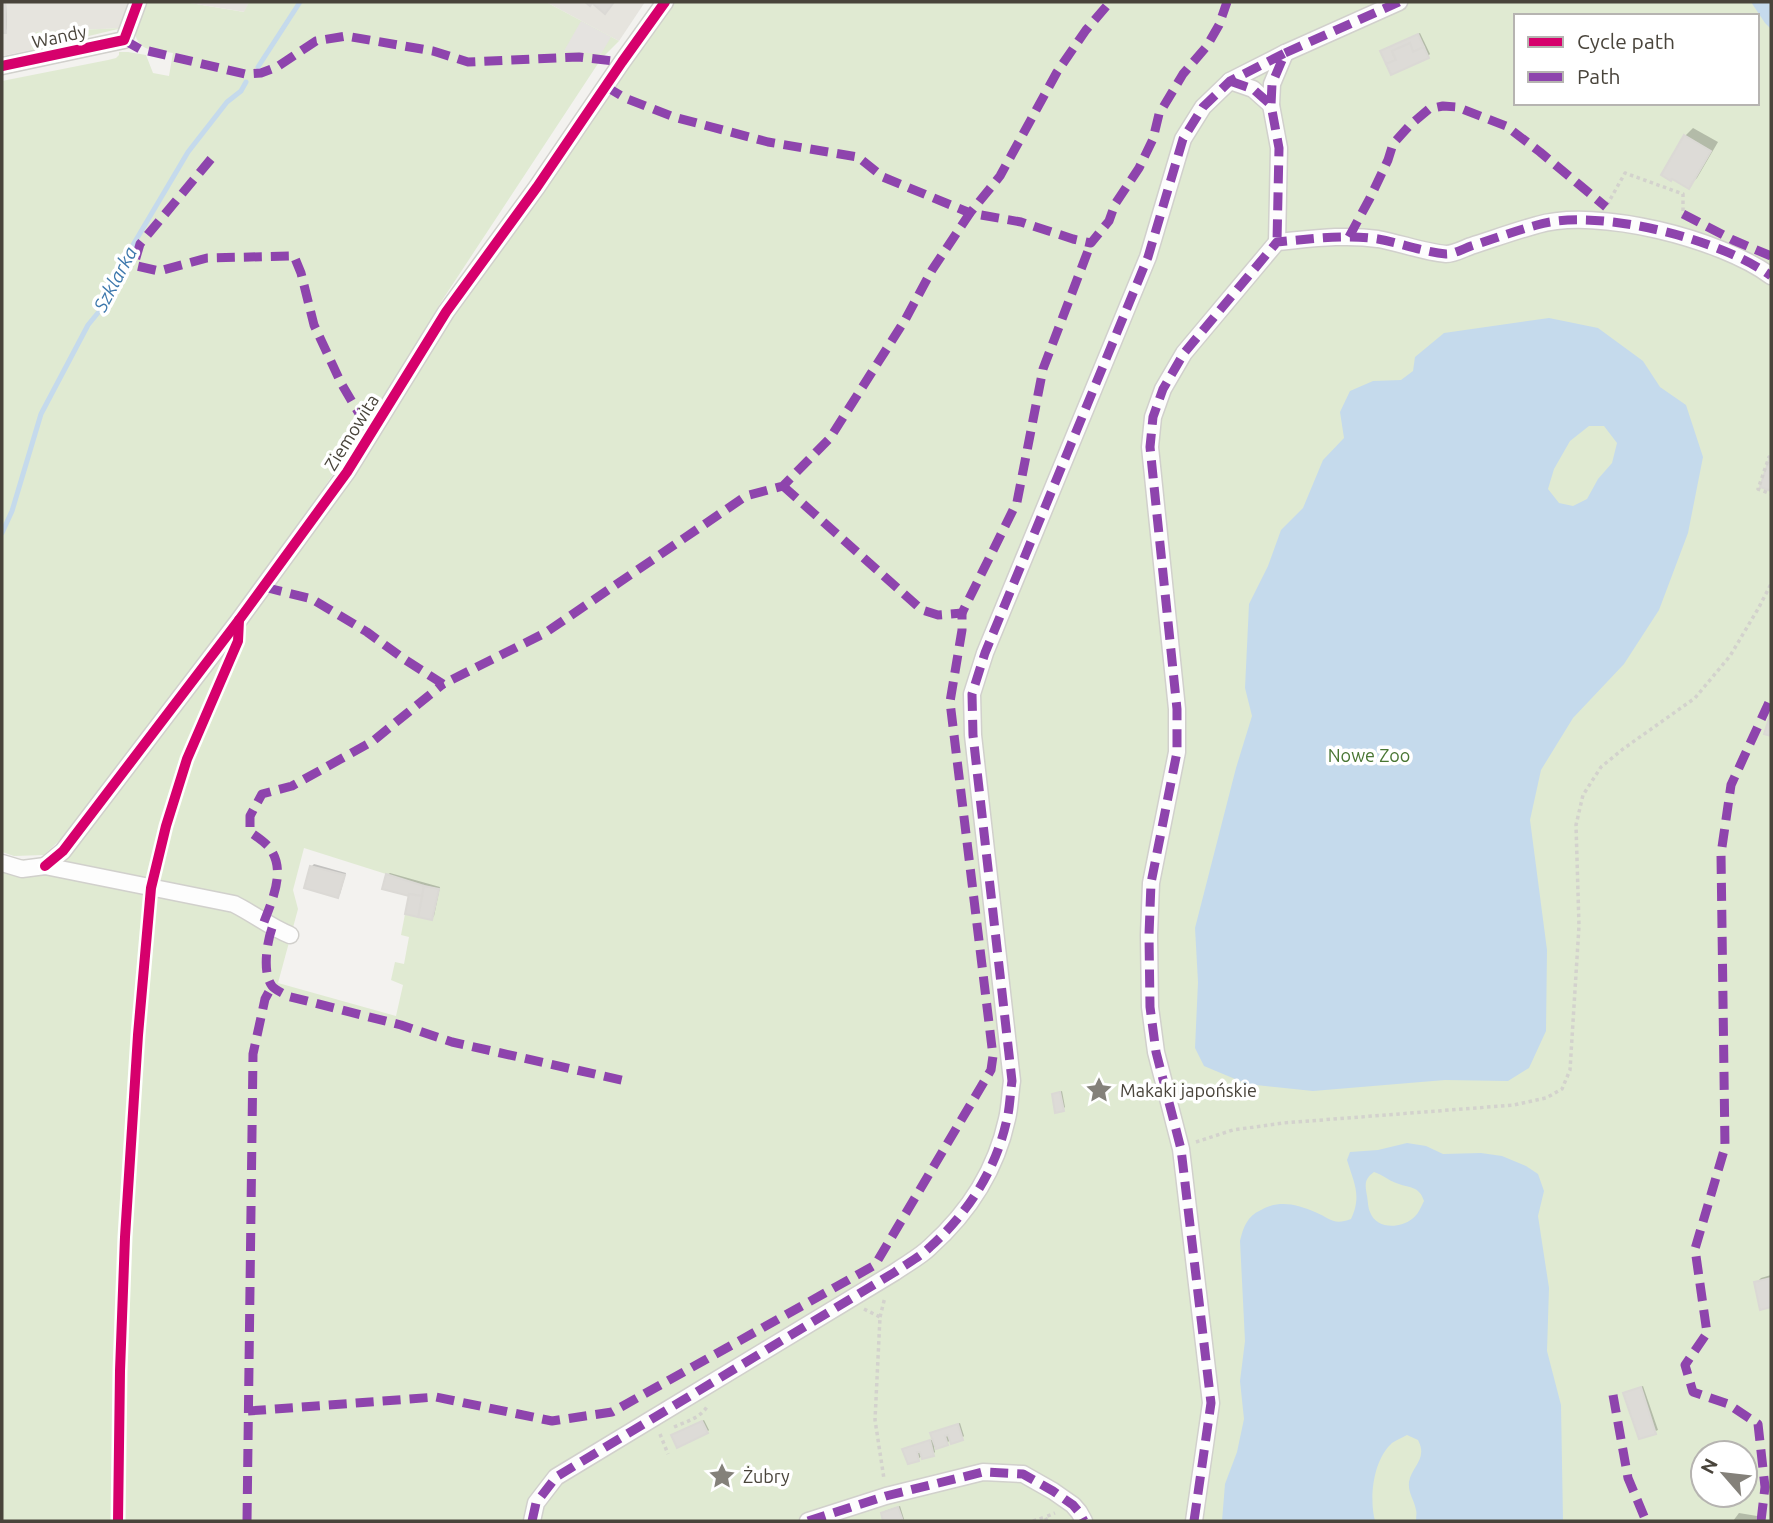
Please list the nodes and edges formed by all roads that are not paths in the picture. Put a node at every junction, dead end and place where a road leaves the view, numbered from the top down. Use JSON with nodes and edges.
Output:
{"nodes":[{"id":1,"x":138,"y":2,"type":"edge"},
{"id":2,"x":666,"y":2,"type":"edge"},
{"id":3,"x":1399,"y":2,"type":"edge"},
{"id":4,"x":1285,"y":54,"type":"junction"},
{"id":5,"x":2,"y":66,"type":"edge"},
{"id":6,"x":1230,"y":81,"type":"junction"},
{"id":7,"x":1271,"y":105,"type":"junction"},
{"id":8,"x":1277,"y":242,"type":"junction"},
{"id":9,"x":1771,"y":276,"type":"edge"},
{"id":10,"x":2,"y":863,"type":"edge"},
{"id":11,"x":45,"y":866,"type":"junction"},
{"id":12,"x":290,"y":935,"type":"dead end"},
{"id":13,"x":531,"y":1521,"type":"edge"},
{"id":14,"x":808,"y":1521,"type":"edge"},
{"id":15,"x":1083,"y":1521,"type":"edge"},
{"id":16,"x":1194,"y":1521,"type":"edge"}],
"edges":[{"from":1,"to":5,"type":"street","name":"Wandy"},
{"from":2,"to":11,"type":"street","name":"Ziemowita"},
{"from":3,"to":4,"type":"street"},
{"from":4,"to":6,"type":"street"},
{"from":4,"to":7,"type":"street"},
{"from":6,"to":7,"type":"street"},
{"from":6,"to":13,"type":"street"},
{"from":7,"to":8,"type":"street"},
{"from":8,"to":9,"type":"street"},
{"from":8,"to":16,"type":"street"},
{"from":10,"to":11,"type":"street"},
{"from":11,"to":12,"type":"street"},
{"from":14,"to":15,"type":"street"}]}
